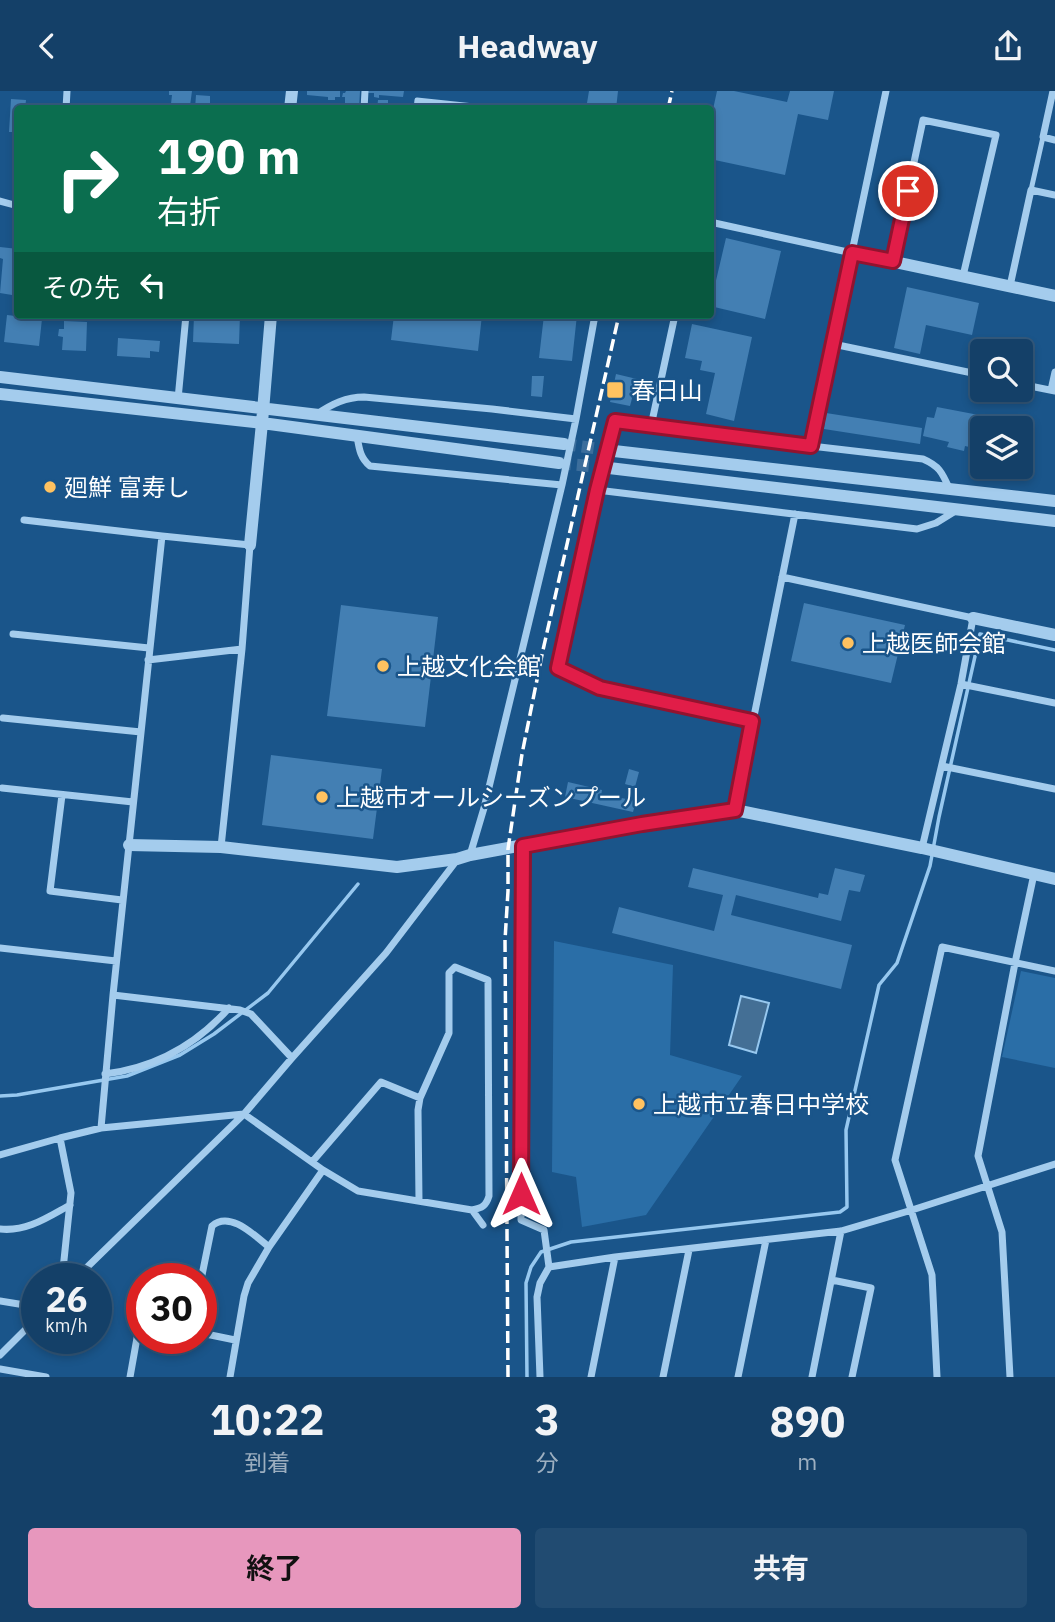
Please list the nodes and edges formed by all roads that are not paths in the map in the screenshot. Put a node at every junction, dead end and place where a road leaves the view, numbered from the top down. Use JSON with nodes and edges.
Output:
{"nodes":[{"id":1,"x":886,"y":91,"type":"edge"},
{"id":2,"x":1052,"y":91,"type":"edge"},
{"id":3,"x":416,"y":105,"type":"edge"},
{"id":4,"x":464,"y":105,"type":"edge"},
{"id":5,"x":1043,"y":137,"type":"junction"},
{"id":6,"x":1055,"y":140,"type":"edge"},
{"id":7,"x":1031,"y":190,"type":"junction"},
{"id":8,"x":1055,"y":195,"type":"edge"},
{"id":9,"x":714,"y":223,"type":"edge"},
{"id":10,"x":852,"y":253,"type":"junction"},
{"id":11,"x":893,"y":261,"type":"junction"},
{"id":12,"x":963,"y":276,"type":"junction"},
{"id":13,"x":1010,"y":286,"type":"junction"},
{"id":14,"x":1055,"y":296,"type":"edge"},
{"id":15,"x":186,"y":319,"type":"edge"},
{"id":16,"x":271,"y":319,"type":"edge"},
{"id":17,"x":594,"y":319,"type":"edge"},
{"id":18,"x":674,"y":319,"type":"edge"},
{"id":19,"x":833,"y":344,"type":"junction"},
{"id":20,"x":1055,"y":372,"type":"edge"},
{"id":21,"x":970,"y":373,"type":"edge"},
{"id":22,"x":0,"y":377,"type":"edge"},
{"id":23,"x":1033,"y":386,"type":"edge"},
{"id":24,"x":1053,"y":390,"type":"edge"},
{"id":25,"x":0,"y":394,"type":"edge"},
{"id":26,"x":178,"y":399,"type":"junction"},
{"id":27,"x":263,"y":407,"type":"junction"},
{"id":28,"x":316,"y":414,"type":"junction"},
{"id":29,"x":576,"y":419,"type":"junction"},
{"id":30,"x":262,"y":423,"type":"junction"},
{"id":31,"x":651,"y":426,"type":"junction"},
{"id":32,"x":357,"y":436,"type":"junction"},
{"id":33,"x":564,"y":444,"type":"tunnel mouth"},
{"id":34,"x":811,"y":446,"type":"junction"},
{"id":35,"x":614,"y":451,"type":"tunnel mouth"},
{"id":36,"x":559,"y":463,"type":"tunnel mouth"},
{"id":37,"x":609,"y":468,"type":"tunnel mouth"},
{"id":38,"x":562,"y":485,"type":"junction"},
{"id":39,"x":949,"y":488,"type":"junction"},
{"id":40,"x":597,"y":490,"type":"junction"},
{"id":41,"x":1055,"y":501,"type":"edge"},
{"id":42,"x":958,"y":510,"type":"junction"},
{"id":43,"x":795,"y":514,"type":"junction"},
{"id":44,"x":23,"y":520,"type":"dead end"},
{"id":45,"x":1055,"y":521,"type":"edge"},
{"id":46,"x":162,"y":537,"type":"junction"},
{"id":47,"x":250,"y":545,"type":"junction"},
{"id":48,"x":782,"y":577,"type":"junction"},
{"id":49,"x":973,"y":618,"type":"junction"},
{"id":50,"x":13,"y":634,"type":"dead end"},
{"id":51,"x":1055,"y":635,"type":"edge"},
{"id":52,"x":149,"y":649,"type":"junction"},
{"id":53,"x":242,"y":649,"type":"junction"},
{"id":54,"x":148,"y":660,"type":"junction"},
{"id":55,"x":961,"y":684,"type":"junction"},
{"id":56,"x":1055,"y":703,"type":"edge"},
{"id":57,"x":3,"y":717,"type":"dead end"},
{"id":58,"x":752,"y":721,"type":"junction"},
{"id":59,"x":141,"y":732,"type":"junction"},
{"id":60,"x":942,"y":766,"type":"junction"},
{"id":61,"x":2,"y":788,"type":"dead end"},
{"id":62,"x":1055,"y":789,"type":"edge"},
{"id":63,"x":62,"y":795,"type":"junction"},
{"id":64,"x":133,"y":802,"type":"junction"},
{"id":65,"x":735,"y":810,"type":"junction"},
{"id":66,"x":129,"y":845,"type":"junction"},
{"id":67,"x":523,"y":846,"type":"junction"},
{"id":68,"x":221,"y":847,"type":"junction"},
{"id":69,"x":922,"y":848,"type":"junction"},
{"id":70,"x":463,"y":857,"type":"junction"},
{"id":71,"x":1034,"y":874,"type":"junction"},
{"id":72,"x":1055,"y":879,"type":"edge"},
{"id":73,"x":122,"y":900,"type":"junction"},
{"id":74,"x":0,"y":948,"type":"edge"},
{"id":75,"x":116,"y":961,"type":"junction"},
{"id":76,"x":1015,"y":963,"type":"junction"},
{"id":77,"x":1055,"y":971,"type":"edge"},
{"id":78,"x":113,"y":995,"type":"junction"},
{"id":79,"x":229,"y":1008,"type":"junction"},
{"id":80,"x":292,"y":1058,"type":"junction"},
{"id":81,"x":105,"y":1073,"type":"junction"},
{"id":82,"x":420,"y":1098,"type":"junction"},
{"id":83,"x":244,"y":1114,"type":"junction"},
{"id":84,"x":101,"y":1128,"type":"junction"},
{"id":85,"x":60,"y":1138,"type":"junction"},
{"id":86,"x":0,"y":1155,"type":"edge"},
{"id":87,"x":312,"y":1162,"type":"junction"},
{"id":88,"x":1055,"y":1164,"type":"edge"},
{"id":89,"x":323,"y":1170,"type":"junction"},
{"id":90,"x":987,"y":1185,"type":"junction"},
{"id":91,"x":419,"y":1201,"type":"junction"},
{"id":92,"x":70,"y":1205,"type":"junction"},
{"id":93,"x":472,"y":1210,"type":"junction"},
{"id":94,"x":912,"y":1210,"type":"junction"},
{"id":95,"x":483,"y":1225,"type":"dead end"},
{"id":96,"x":0,"y":1229,"type":"edge"},
{"id":97,"x":841,"y":1231,"type":"junction"},
{"id":98,"x":766,"y":1240,"type":"junction"},
{"id":99,"x":269,"y":1247,"type":"junction"},
{"id":100,"x":690,"y":1249,"type":"junction"},
{"id":101,"x":615,"y":1258,"type":"junction"},
{"id":102,"x":64,"y":1263,"type":"edge"},
{"id":103,"x":91,"y":1263,"type":"edge"},
{"id":104,"x":204,"y":1263,"type":"edge"},
{"id":105,"x":548,"y":1267,"type":"junction"},
{"id":106,"x":832,"y":1280,"type":"junction"},
{"id":107,"x":0,"y":1301,"type":"edge"},
{"id":108,"x":21,"y":1304,"type":"edge"},
{"id":109,"x":21,"y":1334,"type":"edge"},
{"id":110,"x":217,"y":1336,"type":"edge"},
{"id":111,"x":235,"y":1340,"type":"junction"},
{"id":112,"x":134,"y":1354,"type":"edge"},
{"id":113,"x":0,"y":1355,"type":"edge"},
{"id":114,"x":0,"y":1369,"type":"edge"},
{"id":115,"x":46,"y":1377,"type":"edge"},
{"id":116,"x":130,"y":1377,"type":"edge"},
{"id":117,"x":230,"y":1377,"type":"edge"},
{"id":118,"x":540,"y":1377,"type":"edge"},
{"id":119,"x":591,"y":1377,"type":"edge"},
{"id":120,"x":663,"y":1377,"type":"edge"},
{"id":121,"x":738,"y":1377,"type":"edge"},
{"id":122,"x":812,"y":1377,"type":"edge"},
{"id":123,"x":852,"y":1377,"type":"edge"},
{"id":124,"x":937,"y":1377,"type":"edge"},
{"id":125,"x":1010,"y":1377,"type":"edge"}],
"edges":[{"from":1,"to":10,"type":"street"},
{"from":2,"to":5,"type":"street"},
{"from":3,"to":4,"type":"lane"},
{"from":5,"to":6,"type":"street"},
{"from":5,"to":7,"type":"lane"},
{"from":7,"to":8,"type":"street"},
{"from":7,"to":13,"type":"street"},
{"from":9,"to":10,"type":"street"},
{"from":10,"to":11,"type":"street"},
{"from":10,"to":19,"type":"street"},
{"from":11,"to":12,"type":"street"},
{"from":11,"to":12,"type":"street"},
{"from":12,"to":13,"type":"street"},
{"from":13,"to":14,"type":"street"},
{"from":15,"to":26,"type":"street"},
{"from":16,"to":27,"type":"street"},
{"from":17,"to":29,"type":"street"},
{"from":18,"to":31,"type":"street"},
{"from":19,"to":21,"type":"street"},
{"from":19,"to":34,"type":"street"},
{"from":20,"to":24,"type":"street"},
{"from":22,"to":26,"type":"street"},
{"from":23,"to":24,"type":"street"},
{"from":25,"to":30,"type":"street"},
{"from":26,"to":27,"type":"street"},
{"from":27,"to":28,"type":"street"},
{"from":27,"to":30,"type":"street"},
{"from":28,"to":29,"type":"street"},
{"from":28,"to":33,"type":"street"},
{"from":29,"to":38,"type":"street"},
{"from":30,"to":32,"type":"street"},
{"from":30,"to":47,"type":"street"},
{"from":31,"to":34,"type":"street"},
{"from":31,"to":40,"type":"street"},
{"from":32,"to":36,"type":"street"},
{"from":32,"to":38,"type":"street"},
{"from":34,"to":39,"type":"street"},
{"from":35,"to":39,"type":"street"},
{"from":37,"to":42,"type":"street"},
{"from":38,"to":70,"type":"street"},
{"from":39,"to":41,"type":"street"},
{"from":40,"to":43,"type":"street"},
{"from":40,"to":58,"type":"street"},
{"from":42,"to":43,"type":"street"},
{"from":42,"to":45,"type":"street"},
{"from":43,"to":48,"type":"street"},
{"from":44,"to":46,"type":"street"},
{"from":46,"to":47,"type":"street"},
{"from":46,"to":52,"type":"street"},
{"from":47,"to":53,"type":"street"},
{"from":48,"to":49,"type":"street"},
{"from":48,"to":58,"type":"street"},
{"from":49,"to":51,"type":"street"},
{"from":49,"to":55,"type":"street"},
{"from":50,"to":52,"type":"street"},
{"from":52,"to":54,"type":"street"},
{"from":53,"to":54,"type":"street"},
{"from":53,"to":68,"type":"street"},
{"from":54,"to":59,"type":"street"},
{"from":55,"to":56,"type":"street"},
{"from":55,"to":60,"type":"street"},
{"from":57,"to":59,"type":"street"},
{"from":58,"to":65,"type":"street"},
{"from":59,"to":64,"type":"street"},
{"from":60,"to":62,"type":"street"},
{"from":60,"to":69,"type":"street"},
{"from":61,"to":63,"type":"street"},
{"from":63,"to":64,"type":"street"},
{"from":63,"to":73,"type":"street"},
{"from":64,"to":66,"type":"street"},
{"from":65,"to":67,"type":"street"},
{"from":65,"to":69,"type":"street"},
{"from":66,"to":68,"type":"street"},
{"from":66,"to":73,"type":"street"},
{"from":67,"to":70,"type":"street"},
{"from":67,"to":105,"type":"street"},
{"from":68,"to":70,"type":"street"},
{"from":69,"to":71,"type":"street"},
{"from":70,"to":80,"type":"street"},
{"from":71,"to":72,"type":"street"},
{"from":71,"to":76,"type":"street"},
{"from":73,"to":75,"type":"street"},
{"from":74,"to":75,"type":"street"},
{"from":75,"to":78,"type":"street"},
{"from":76,"to":77,"type":"street"},
{"from":76,"to":90,"type":"street"},
{"from":76,"to":94,"type":"street"},
{"from":78,"to":79,"type":"street"},
{"from":78,"to":81,"type":"street"},
{"from":79,"to":80,"type":"street"},
{"from":79,"to":81,"type":"street"},
{"from":80,"to":83,"type":"street"},
{"from":81,"to":84,"type":"street"},
{"from":82,"to":87,"type":"street"},
{"from":82,"to":91,"type":"street"},
{"from":82,"to":93,"type":"street"},
{"from":83,"to":84,"type":"street"},
{"from":83,"to":87,"type":"street"},
{"from":83,"to":103,"type":"street"},
{"from":84,"to":85,"type":"street"},
{"from":85,"to":86,"type":"street"},
{"from":85,"to":92,"type":"street"},
{"from":87,"to":89,"type":"street"},
{"from":88,"to":90,"type":"street"},
{"from":89,"to":91,"type":"street"},
{"from":89,"to":99,"type":"street"},
{"from":90,"to":94,"type":"street"},
{"from":90,"to":125,"type":"street"},
{"from":91,"to":93,"type":"street"},
{"from":92,"to":96,"type":"street"},
{"from":92,"to":102,"type":"street"},
{"from":93,"to":95,"type":"street"},
{"from":94,"to":97,"type":"street"},
{"from":94,"to":124,"type":"street"},
{"from":97,"to":98,"type":"street"},
{"from":97,"to":106,"type":"street"},
{"from":98,"to":100,"type":"street"},
{"from":98,"to":121,"type":"street"},
{"from":99,"to":104,"type":"street"},
{"from":99,"to":111,"type":"street"},
{"from":100,"to":101,"type":"street"},
{"from":100,"to":120,"type":"street"},
{"from":101,"to":105,"type":"street"},
{"from":101,"to":119,"type":"street"},
{"from":105,"to":118,"type":"street"},
{"from":106,"to":122,"type":"street"},
{"from":106,"to":123,"type":"street"},
{"from":107,"to":108,"type":"street"},
{"from":109,"to":113,"type":"street"},
{"from":110,"to":111,"type":"street"},
{"from":111,"to":117,"type":"street"},
{"from":112,"to":116,"type":"street"},
{"from":114,"to":115,"type":"street"}]}
